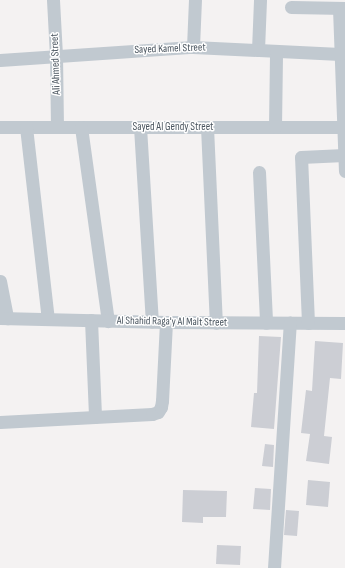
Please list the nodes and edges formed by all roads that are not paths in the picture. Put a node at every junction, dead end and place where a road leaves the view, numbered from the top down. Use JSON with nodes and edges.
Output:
{"nodes":[{"id":1,"x":53,"y":0,"type":"edge"},
{"id":2,"x":195,"y":0,"type":"edge"},
{"id":3,"x":260,"y":0,"type":"edge"},
{"id":4,"x":310,"y":4,"type":"edge"},
{"id":5,"x":291,"y":7,"type":"dead end"},
{"id":6,"x":342,"y":8,"type":"edge"},
{"id":7,"x":193,"y":47,"type":"junction"},
{"id":8,"x":258,"y":50,"type":"junction"},
{"id":9,"x":276,"y":51,"type":"junction"},
{"id":10,"x":340,"y":54,"type":"junction"},
{"id":11,"x":56,"y":55,"type":"junction"},
{"id":12,"x":0,"y":60,"type":"edge"},
{"id":13,"x":0,"y":127,"type":"edge"},
{"id":14,"x":26,"y":127,"type":"junction"},
{"id":15,"x":57,"y":127,"type":"junction"},
{"id":16,"x":81,"y":127,"type":"junction"},
{"id":17,"x":140,"y":127,"type":"junction"},
{"id":18,"x":207,"y":127,"type":"junction"},
{"id":19,"x":275,"y":127,"type":"junction"},
{"id":20,"x":344,"y":127,"type":"edge"},
{"id":21,"x":344,"y":155,"type":"edge"},
{"id":22,"x":345,"y":171,"type":"edge"},
{"id":23,"x":258,"y":172,"type":"dead end"},
{"id":24,"x":0,"y":281,"type":"edge"},
{"id":25,"x":4,"y":318,"type":"edge"},
{"id":26,"x":48,"y":319,"type":"junction"},
{"id":27,"x":91,"y":320,"type":"junction"},
{"id":28,"x":108,"y":321,"type":"junction"},
{"id":29,"x":152,"y":322,"type":"junction"},
{"id":30,"x":166,"y":322,"type":"junction"},
{"id":31,"x":216,"y":323,"type":"junction"},
{"id":32,"x":266,"y":323,"type":"junction"},
{"id":33,"x":290,"y":323,"type":"junction"},
{"id":34,"x":308,"y":323,"type":"junction"},
{"id":35,"x":345,"y":323,"type":"edge"},
{"id":36,"x":95,"y":417,"type":"junction"},
{"id":37,"x":0,"y":422,"type":"edge"},
{"id":38,"x":274,"y":568,"type":"edge"}],
"edges":[{"from":1,"to":11,"type":"street","name":"Ali Ahmed Street"},
{"from":2,"to":7,"type":"street"},
{"from":3,"to":8,"type":"street"},
{"from":4,"to":5,"type":"street"},
{"from":4,"to":6,"type":"street"},
{"from":6,"to":10,"type":"street"},
{"from":7,"to":8,"type":"street","name":"Sayed Kamel Street"},
{"from":7,"to":11,"type":"street","name":"Sayed Kamel Street"},
{"from":8,"to":9,"type":"street","name":"Sayed Kamel Street"},
{"from":9,"to":10,"type":"street","name":"Sayed Kamel Street"},
{"from":9,"to":19,"type":"street"},
{"from":10,"to":20,"type":"street"},
{"from":11,"to":12,"type":"street","name":"Sayed Kamel Street"},
{"from":11,"to":15,"type":"street","name":"Ali Ahmed Street"},
{"from":13,"to":14,"type":"street","name":"Sayed Al Gendy Street"},
{"from":14,"to":15,"type":"street","name":"Sayed Al Gendy Street"},
{"from":14,"to":26,"type":"street"},
{"from":15,"to":16,"type":"street","name":"Sayed Al Gendy Street"},
{"from":16,"to":17,"type":"street","name":"Sayed Al Gendy Street"},
{"from":16,"to":28,"type":"street"},
{"from":17,"to":18,"type":"street","name":"Sayed Al Gendy Street"},
{"from":17,"to":29,"type":"street"},
{"from":18,"to":19,"type":"street","name":"Sayed Al Gendy Street"},
{"from":18,"to":31,"type":"street"},
{"from":19,"to":20,"type":"street","name":"Sayed Al Gendy Street"},
{"from":20,"to":21,"type":"street"},
{"from":21,"to":22,"type":"street"},
{"from":21,"to":34,"type":"street"},
{"from":23,"to":32,"type":"street"},
{"from":24,"to":25,"type":"street"},
{"from":25,"to":26,"type":"street","name":"Al Shahid Raga'y Al Malt Street"},
{"from":26,"to":27,"type":"street","name":"Al Shahid Raga'y Al Malt Street"},
{"from":27,"to":28,"type":"street","name":"Al Shahid Raga'y Al Malt Street"},
{"from":27,"to":36,"type":"street"},
{"from":28,"to":29,"type":"street","name":"Al Shahid Raga'y Al Malt Street"},
{"from":29,"to":30,"type":"street","name":"Al Shahid Raga'y Al Malt Street"},
{"from":30,"to":31,"type":"street","name":"Al Shahid Raga'y Al Malt Street"},
{"from":30,"to":36,"type":"street"},
{"from":31,"to":32,"type":"street","name":"Al Shahid Raga'y Al Malt Street"},
{"from":32,"to":33,"type":"street","name":"Al Shahid Raga'y Al Malt Street"},
{"from":33,"to":34,"type":"street","name":"Al Shahid Raga'y Al Malt Street"},
{"from":33,"to":38,"type":"street"},
{"from":34,"to":35,"type":"street","name":"Al Shahid Raga'y Al Malt Street"},
{"from":36,"to":37,"type":"street"}]}
